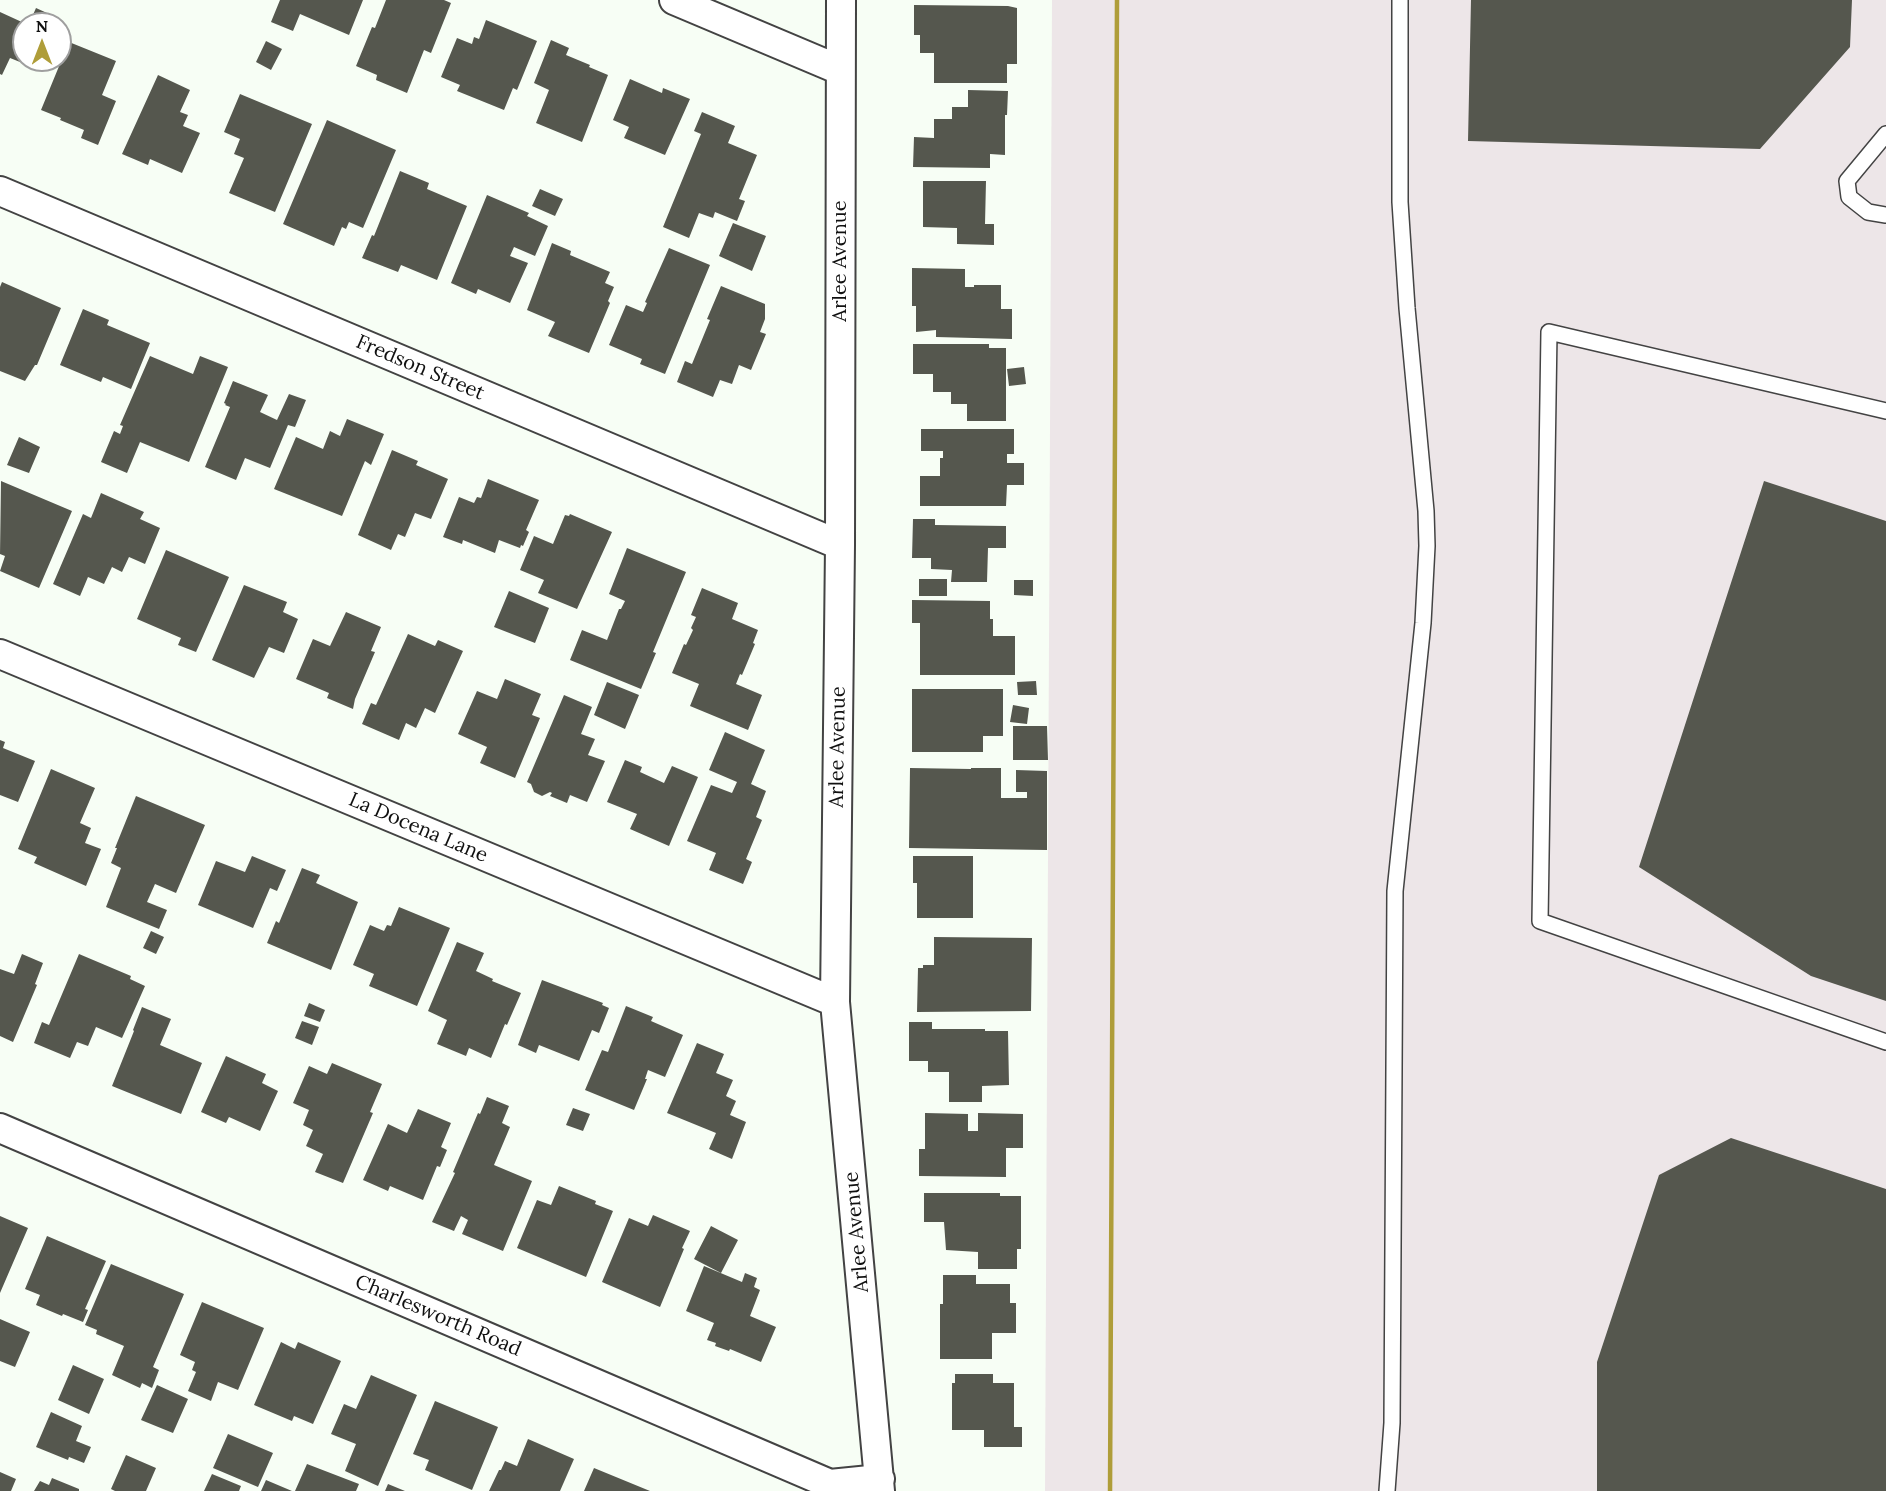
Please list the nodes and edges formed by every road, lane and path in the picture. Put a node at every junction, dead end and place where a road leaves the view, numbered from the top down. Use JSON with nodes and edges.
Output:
{"nodes":[{"id":1,"x":674,"y":0,"type":"edge"},
{"id":2,"x":841,"y":0,"type":"edge"},
{"id":3,"x":1400,"y":0,"type":"edge"},
{"id":4,"x":840,"y":70,"type":"junction"},
{"id":5,"x":1886,"y":134,"type":"edge"},
{"id":6,"x":0,"y":191,"type":"edge"},
{"id":7,"x":1886,"y":215,"type":"edge"},
{"id":8,"x":1886,"y":411,"type":"edge"},
{"id":9,"x":840,"y":545,"type":"junction"},
{"id":10,"x":0,"y":654,"type":"edge"},
{"id":11,"x":835,"y":1002,"type":"junction"},
{"id":12,"x":1886,"y":1042,"type":"edge"},
{"id":13,"x":0,"y":1128,"type":"edge"},
{"id":14,"x":880,"y":1485,"type":"edge"},
{"id":15,"x":1388,"y":1491,"type":"edge"}],
"edges":[{"from":1,"to":4,"type":"street"},
{"from":2,"to":4,"type":"street","name":"Arlee Avenue"},
{"from":3,"to":15,"type":"lane"},
{"from":4,"to":9,"type":"street","name":"Arlee Avenue"},
{"from":5,"to":7,"type":"lane"},
{"from":6,"to":9,"type":"street","name":"Fredson Street"},
{"from":8,"to":12,"type":"lane"},
{"from":9,"to":11,"type":"street","name":"Arlee Avenue"},
{"from":10,"to":11,"type":"street","name":"La Docena Lane"},
{"from":11,"to":14,"type":"street","name":"Arlee Avenue"},
{"from":13,"to":14,"type":"street","name":"Charlesworth Road"}]}
